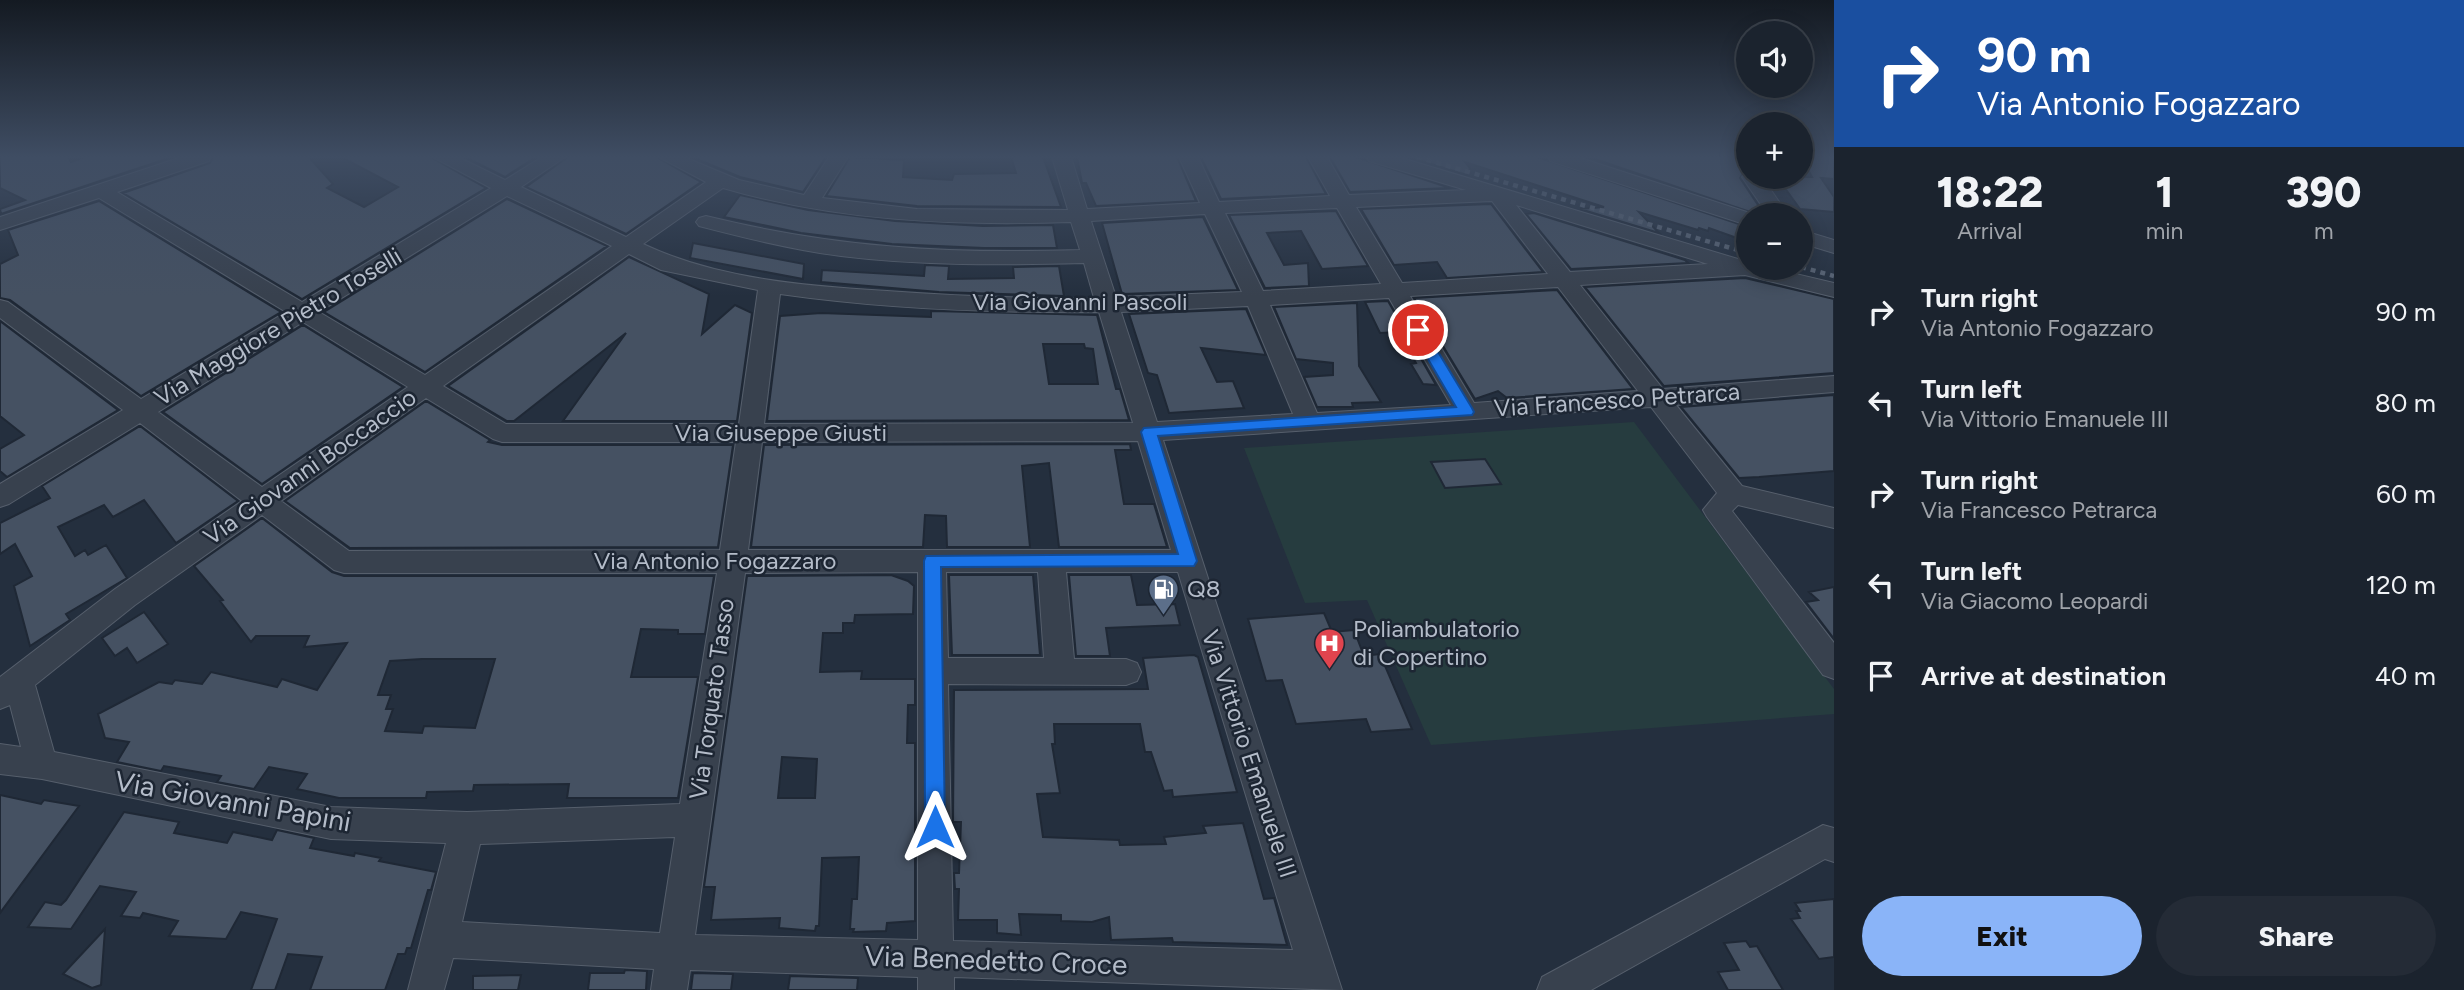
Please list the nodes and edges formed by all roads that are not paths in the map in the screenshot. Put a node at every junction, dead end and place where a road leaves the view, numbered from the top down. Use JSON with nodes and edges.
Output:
{"nodes":[{"id":1,"x":62,"y":203,"type":"edge"},
{"id":2,"x":122,"y":203,"type":"edge"},
{"id":3,"x":479,"y":203,"type":"edge"},
{"id":4,"x":536,"y":203,"type":"edge"},
{"id":5,"x":700,"y":203,"type":"edge"},
{"id":6,"x":718,"y":203,"type":"edge"},
{"id":7,"x":810,"y":203,"type":"edge"},
{"id":8,"x":1076,"y":203,"type":"edge"},
{"id":9,"x":1210,"y":203,"type":"edge"},
{"id":10,"x":1318,"y":203,"type":"edge"},
{"id":11,"x":1346,"y":203,"type":"edge"},
{"id":12,"x":1503,"y":203,"type":"edge"},
{"id":13,"x":1525,"y":203,"type":"edge"},
{"id":14,"x":1702,"y":203,"type":"edge"},
{"id":15,"x":1212,"y":208,"type":"junction"},
{"id":16,"x":1736,"y":215,"type":"edge"},
{"id":17,"x":1080,"y":217,"type":"junction"},
{"id":18,"x":706,"y":222,"type":"junction"},
{"id":19,"x":0,"y":224,"type":"edge"},
{"id":20,"x":1813,"y":240,"type":"edge"},
{"id":21,"x":1834,"y":247,"type":"edge"},
{"id":22,"x":632,"y":248,"type":"junction"},
{"id":23,"x":1092,"y":256,"type":"junction"},
{"id":24,"x":1736,"y":265,"type":"edge"},
{"id":25,"x":1736,"y":269,"type":"edge"},
{"id":26,"x":1794,"y":280,"type":"edge"},
{"id":27,"x":1564,"y":281,"type":"junction"},
{"id":28,"x":770,"y":286,"type":"junction"},
{"id":29,"x":1394,"y":290,"type":"junction"},
{"id":30,"x":1834,"y":290,"type":"edge"},
{"id":31,"x":1256,"y":299,"type":"junction"},
{"id":32,"x":1108,"y":305,"type":"junction"},
{"id":33,"x":0,"y":307,"type":"edge"},
{"id":34,"x":301,"y":313,"type":"junction"},
{"id":35,"x":1834,"y":384,"type":"edge"},
{"id":36,"x":425,"y":386,"type":"junction"},
{"id":37,"x":1657,"y":397,"type":"junction"},
{"id":38,"x":139,"y":412,"type":"junction"},
{"id":39,"x":1467,"y":412,"type":"junction"},
{"id":40,"x":1308,"y":423,"type":"junction"},
{"id":41,"x":1149,"y":432,"type":"junction"},
{"id":42,"x":751,"y":434,"type":"junction"},
{"id":43,"x":1732,"y":494,"type":"junction"},
{"id":44,"x":0,"y":497,"type":"edge"},
{"id":45,"x":262,"y":501,"type":"junction"},
{"id":46,"x":1834,"y":518,"type":"edge"},
{"id":47,"x":732,"y":561,"type":"junction"},
{"id":48,"x":932,"y":561,"type":"junction"},
{"id":49,"x":1051,"y":561,"type":"junction"},
{"id":50,"x":1188,"y":561,"type":"junction"},
{"id":51,"x":1834,"y":666,"type":"edge"},
{"id":52,"x":934,"y":671,"type":"junction"},
{"id":53,"x":1060,"y":671,"type":"junction"},
{"id":54,"x":1126,"y":672,"type":"dead end"},
{"id":55,"x":10,"y":688,"type":"edge"},
{"id":56,"x":0,"y":759,"type":"edge"},
{"id":57,"x":42,"y":764,"type":"junction"},
{"id":58,"x":694,"y":820,"type":"junction"},
{"id":59,"x":467,"y":828,"type":"junction"},
{"id":60,"x":1834,"y":845,"type":"edge"},
{"id":61,"x":440,"y":939,"type":"junction"},
{"id":62,"x":675,"y":952,"type":"junction"},
{"id":63,"x":936,"y":974,"type":"edge"},
{"id":64,"x":1320,"y":980,"type":"edge"},
{"id":65,"x":426,"y":990,"type":"edge"},
{"id":66,"x":669,"y":990,"type":"edge"},
{"id":67,"x":1555,"y":990,"type":"edge"}],
"edges":[{"from":1,"to":19,"type":"street"},
{"from":2,"to":34,"type":"street","name":"Via Giuseppe Giusti"},
{"from":3,"to":34,"type":"street","name":"Via Maggiore Pietro Toselli"},
{"from":4,"to":22,"type":"street","name":"Via Giovanni Pascoli"},
{"from":5,"to":22,"type":"street"},
{"from":6,"to":18,"type":"street"},
{"from":7,"to":17,"type":"street"},
{"from":8,"to":17,"type":"street","name":"Via Vittorio Emanuele III"},
{"from":9,"to":15,"type":"street"},
{"from":10,"to":15,"type":"street"},
{"from":11,"to":29,"type":"street"},
{"from":12,"to":27,"type":"street"},
{"from":13,"to":24,"type":"street"},
{"from":14,"to":16,"type":"street"},
{"from":15,"to":17,"type":"street"},
{"from":15,"to":31,"type":"street"},
{"from":17,"to":23,"type":"street","name":"Via Vittorio Emanuele III"},
{"from":18,"to":22,"type":"street"},
{"from":18,"to":23,"type":"street"},
{"from":20,"to":21,"type":"street"},
{"from":22,"to":28,"type":"street","name":"Via Giovanni Pascoli"},
{"from":22,"to":36,"type":"street","name":"Via Giovanni Boccaccio"},
{"from":23,"to":32,"type":"street","name":"Via Vittorio Emanuele III"},
{"from":25,"to":27,"type":"street","name":"Via Giovanni Pascoli"},
{"from":26,"to":30,"type":"street"},
{"from":27,"to":29,"type":"street","name":"Via Giovanni Pascoli"},
{"from":27,"to":37,"type":"street"},
{"from":28,"to":32,"type":"street","name":"Via Giovanni Pascoli"},
{"from":28,"to":42,"type":"street","name":"Via Torquato Tasso"},
{"from":29,"to":31,"type":"street","name":"Via Giovanni Pascoli"},
{"from":29,"to":39,"type":"street"},
{"from":31,"to":32,"type":"street","name":"Via Giovanni Pascoli"},
{"from":31,"to":40,"type":"street"},
{"from":32,"to":41,"type":"street","name":"Via Vittorio Emanuele III"},
{"from":33,"to":38,"type":"street","name":"Via Antonio Fogazzaro"},
{"from":34,"to":36,"type":"street","name":"Via Giuseppe Giusti"},
{"from":34,"to":38,"type":"street","name":"Via Maggiore Pietro Toselli"},
{"from":35,"to":37,"type":"street","name":"Via Francesco Petrarca"},
{"from":36,"to":42,"type":"street","name":"Via Giuseppe Giusti"},
{"from":36,"to":45,"type":"street","name":"Via Giovanni Boccaccio"},
{"from":37,"to":39,"type":"street","name":"Via Francesco Petrarca"},
{"from":37,"to":43,"type":"street"},
{"from":38,"to":44,"type":"street","name":"Via Maggiore Pietro Toselli"},
{"from":38,"to":45,"type":"street","name":"Via Antonio Fogazzaro"},
{"from":39,"to":40,"type":"street","name":"Via Francesco Petrarca"},
{"from":40,"to":41,"type":"street","name":"Via Francesco Petrarca"},
{"from":41,"to":42,"type":"street","name":"Via Giuseppe Giusti"},
{"from":41,"to":50,"type":"street","name":"Via Vittorio Emanuele III"},
{"from":42,"to":47,"type":"street","name":"Via Torquato Tasso"},
{"from":43,"to":46,"type":"street"},
{"from":43,"to":51,"type":"street"},
{"from":45,"to":47,"type":"street","name":"Via Antonio Fogazzaro"},
{"from":45,"to":55,"type":"street","name":"Via Giovanni Boccaccio"},
{"from":47,"to":48,"type":"street","name":"Via Antonio Fogazzaro"},
{"from":47,"to":58,"type":"street","name":"Via Torquato Tasso"},
{"from":48,"to":49,"type":"street","name":"Via Antonio Fogazzaro"},
{"from":48,"to":52,"type":"street"},
{"from":49,"to":50,"type":"street","name":"Via Antonio Fogazzaro"},
{"from":49,"to":53,"type":"street"},
{"from":50,"to":64,"type":"street","name":"Via Vittorio Emanuele III"},
{"from":52,"to":53,"type":"street"},
{"from":52,"to":63,"type":"street"},
{"from":53,"to":54,"type":"street"},
{"from":55,"to":57,"type":"street"},
{"from":56,"to":57,"type":"street","name":"Via Giovanni Papini"},
{"from":57,"to":59,"type":"street","name":"Via Giovanni Papini"},
{"from":58,"to":59,"type":"street","name":"Via Giovanni Papini"},
{"from":58,"to":62,"type":"street","name":"Via Torquato Tasso"},
{"from":59,"to":61,"type":"street"},
{"from":60,"to":67,"type":"street"},
{"from":61,"to":62,"type":"street","name":"Via Benedetto Croce"},
{"from":61,"to":65,"type":"street"},
{"from":62,"to":63,"type":"street","name":"Via Benedetto Croce"},
{"from":62,"to":66,"type":"street"},
{"from":63,"to":64,"type":"street","name":"Via Benedetto Croce"}]}
